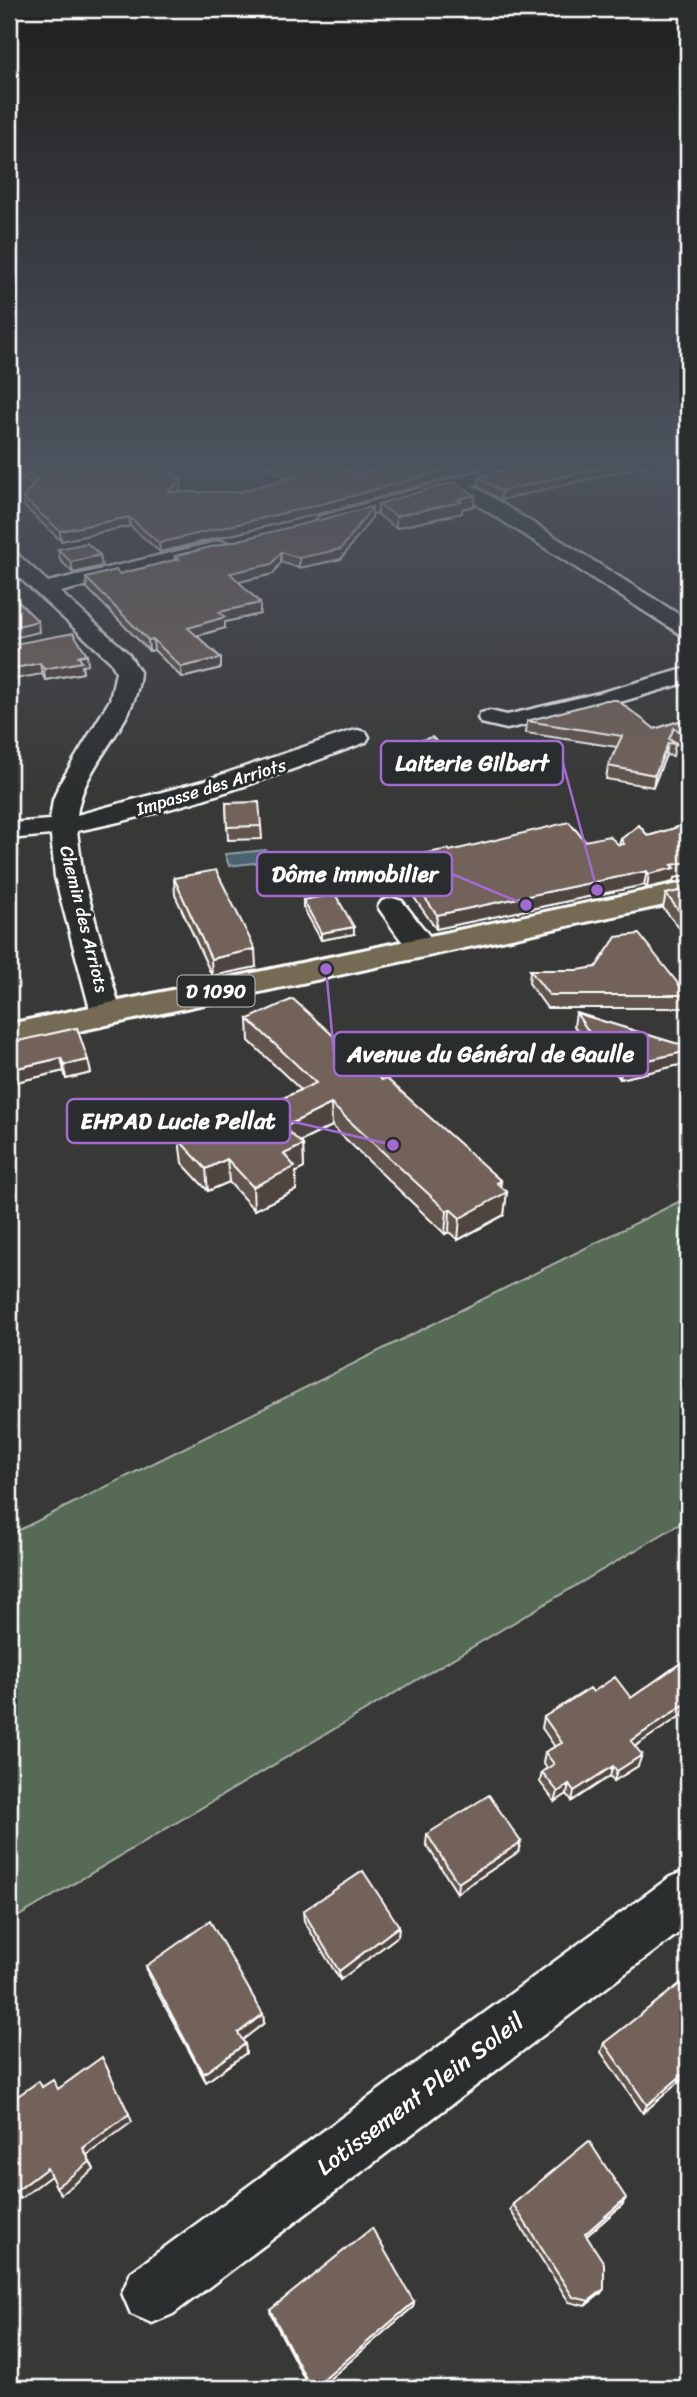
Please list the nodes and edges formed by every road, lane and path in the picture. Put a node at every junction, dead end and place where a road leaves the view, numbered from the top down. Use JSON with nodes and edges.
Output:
{"nodes":[{"id":1,"x":28,"y":575,"type":"edge"},
{"id":2,"x":103,"y":575,"type":"edge"},
{"id":3,"x":602,"y":575,"type":"edge"},
{"id":4,"x":44,"y":589,"type":"junction"},
{"id":5,"x":688,"y":629,"type":"edge"},
{"id":6,"x":90,"y":631,"type":"junction"},
{"id":7,"x":63,"y":637,"type":"edge"},
{"id":8,"x":688,"y":676,"type":"edge"},
{"id":9,"x":490,"y":718,"type":"dead end"},
{"id":10,"x":357,"y":737,"type":"dead end"},
{"id":11,"x":63,"y":827,"type":"junction"},
{"id":12,"x":9,"y":831,"type":"edge"},
{"id":13,"x":688,"y":891,"type":"edge"},
{"id":14,"x":392,"y":907,"type":"dead end"},
{"id":15,"x":424,"y":948,"type":"junction"},
{"id":16,"x":106,"y":1013,"type":"junction"},
{"id":17,"x":9,"y":1035,"type":"edge"},
{"id":18,"x":688,"y":1895,"type":"edge"},
{"id":19,"x":152,"y":2293,"type":"dead end"}],
"edges":[{"from":1,"to":4,"type":"street","name":"Chemin des Arriots"},
{"from":2,"to":4,"type":"street"},
{"from":3,"to":5,"type":"street"},
{"from":4,"to":6,"type":"street","name":"Chemin des Arriots"},
{"from":6,"to":7,"type":"street"},
{"from":6,"to":11,"type":"street","name":"Chemin des Arriots"},
{"from":8,"to":9,"type":"street"},
{"from":10,"to":11,"type":"street","name":"Impasse des Arriots"},
{"from":11,"to":12,"type":"street","name":"Impasse des Arriots"},
{"from":11,"to":16,"type":"street","name":"Chemin des Arriots"},
{"from":13,"to":15,"type":"main road","number":"D 1090"},
{"from":14,"to":15,"type":"street"},
{"from":15,"to":16,"type":"main road","number":"D 1090"},
{"from":16,"to":17,"type":"main road","number":"D 1090"},
{"from":18,"to":19,"type":"street","name":"Lotissement Plein Soleil"}]}
